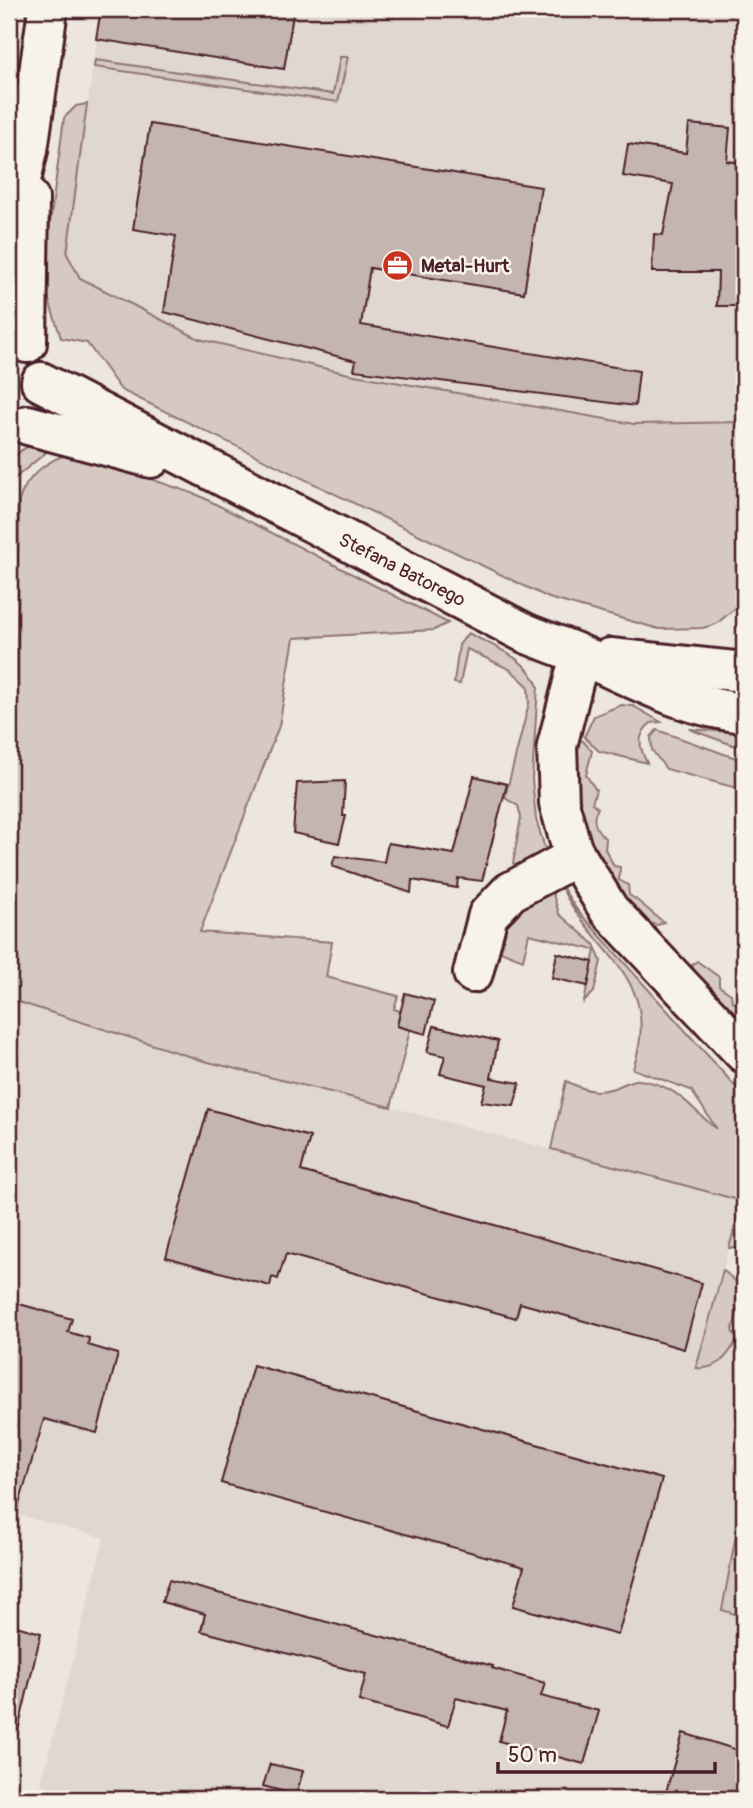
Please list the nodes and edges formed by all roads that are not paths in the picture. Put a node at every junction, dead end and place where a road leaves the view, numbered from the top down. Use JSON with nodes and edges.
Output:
{"nodes":[{"id":1,"x":48,"y":9,"type":"edge"},
{"id":2,"x":28,"y":150,"type":"junction"},
{"id":3,"x":9,"y":232,"type":"edge"},
{"id":4,"x":18,"y":336,"type":"edge"},
{"id":5,"x":41,"y":382,"type":"junction"},
{"id":6,"x":18,"y":433,"type":"edge"},
{"id":7,"x":226,"y":480,"type":"junction"},
{"id":8,"x":744,"y":651,"type":"edge"},
{"id":9,"x":580,"y":655,"type":"junction"},
{"id":10,"x":728,"y":671,"type":"edge"},
{"id":11,"x":744,"y":713,"type":"edge"},
{"id":12,"x":575,"y":857,"type":"junction"},
{"id":13,"x":473,"y":972,"type":"dead end"},
{"id":14,"x":744,"y":1053,"type":"edge"}],
"edges":[{"from":1,"to":2,"type":"street"},
{"from":2,"to":3,"type":"street"},
{"from":2,"to":4,"type":"street"},
{"from":4,"to":5,"type":"street"},
{"from":5,"to":6,"type":"street"},
{"from":5,"to":7,"type":"street","name":"Stefana Batorego"},
{"from":6,"to":7,"type":"street","name":"Stefana Batorego"},
{"from":7,"to":9,"type":"street","name":"Stefana Batorego"},
{"from":8,"to":10,"type":"street","name":"Stefana Batorego"},
{"from":9,"to":10,"type":"street","name":"Stefana Batorego"},
{"from":9,"to":11,"type":"street","name":"Stefana Batorego"},
{"from":9,"to":12,"type":"street"},
{"from":12,"to":13,"type":"street"},
{"from":12,"to":14,"type":"street"}]}
